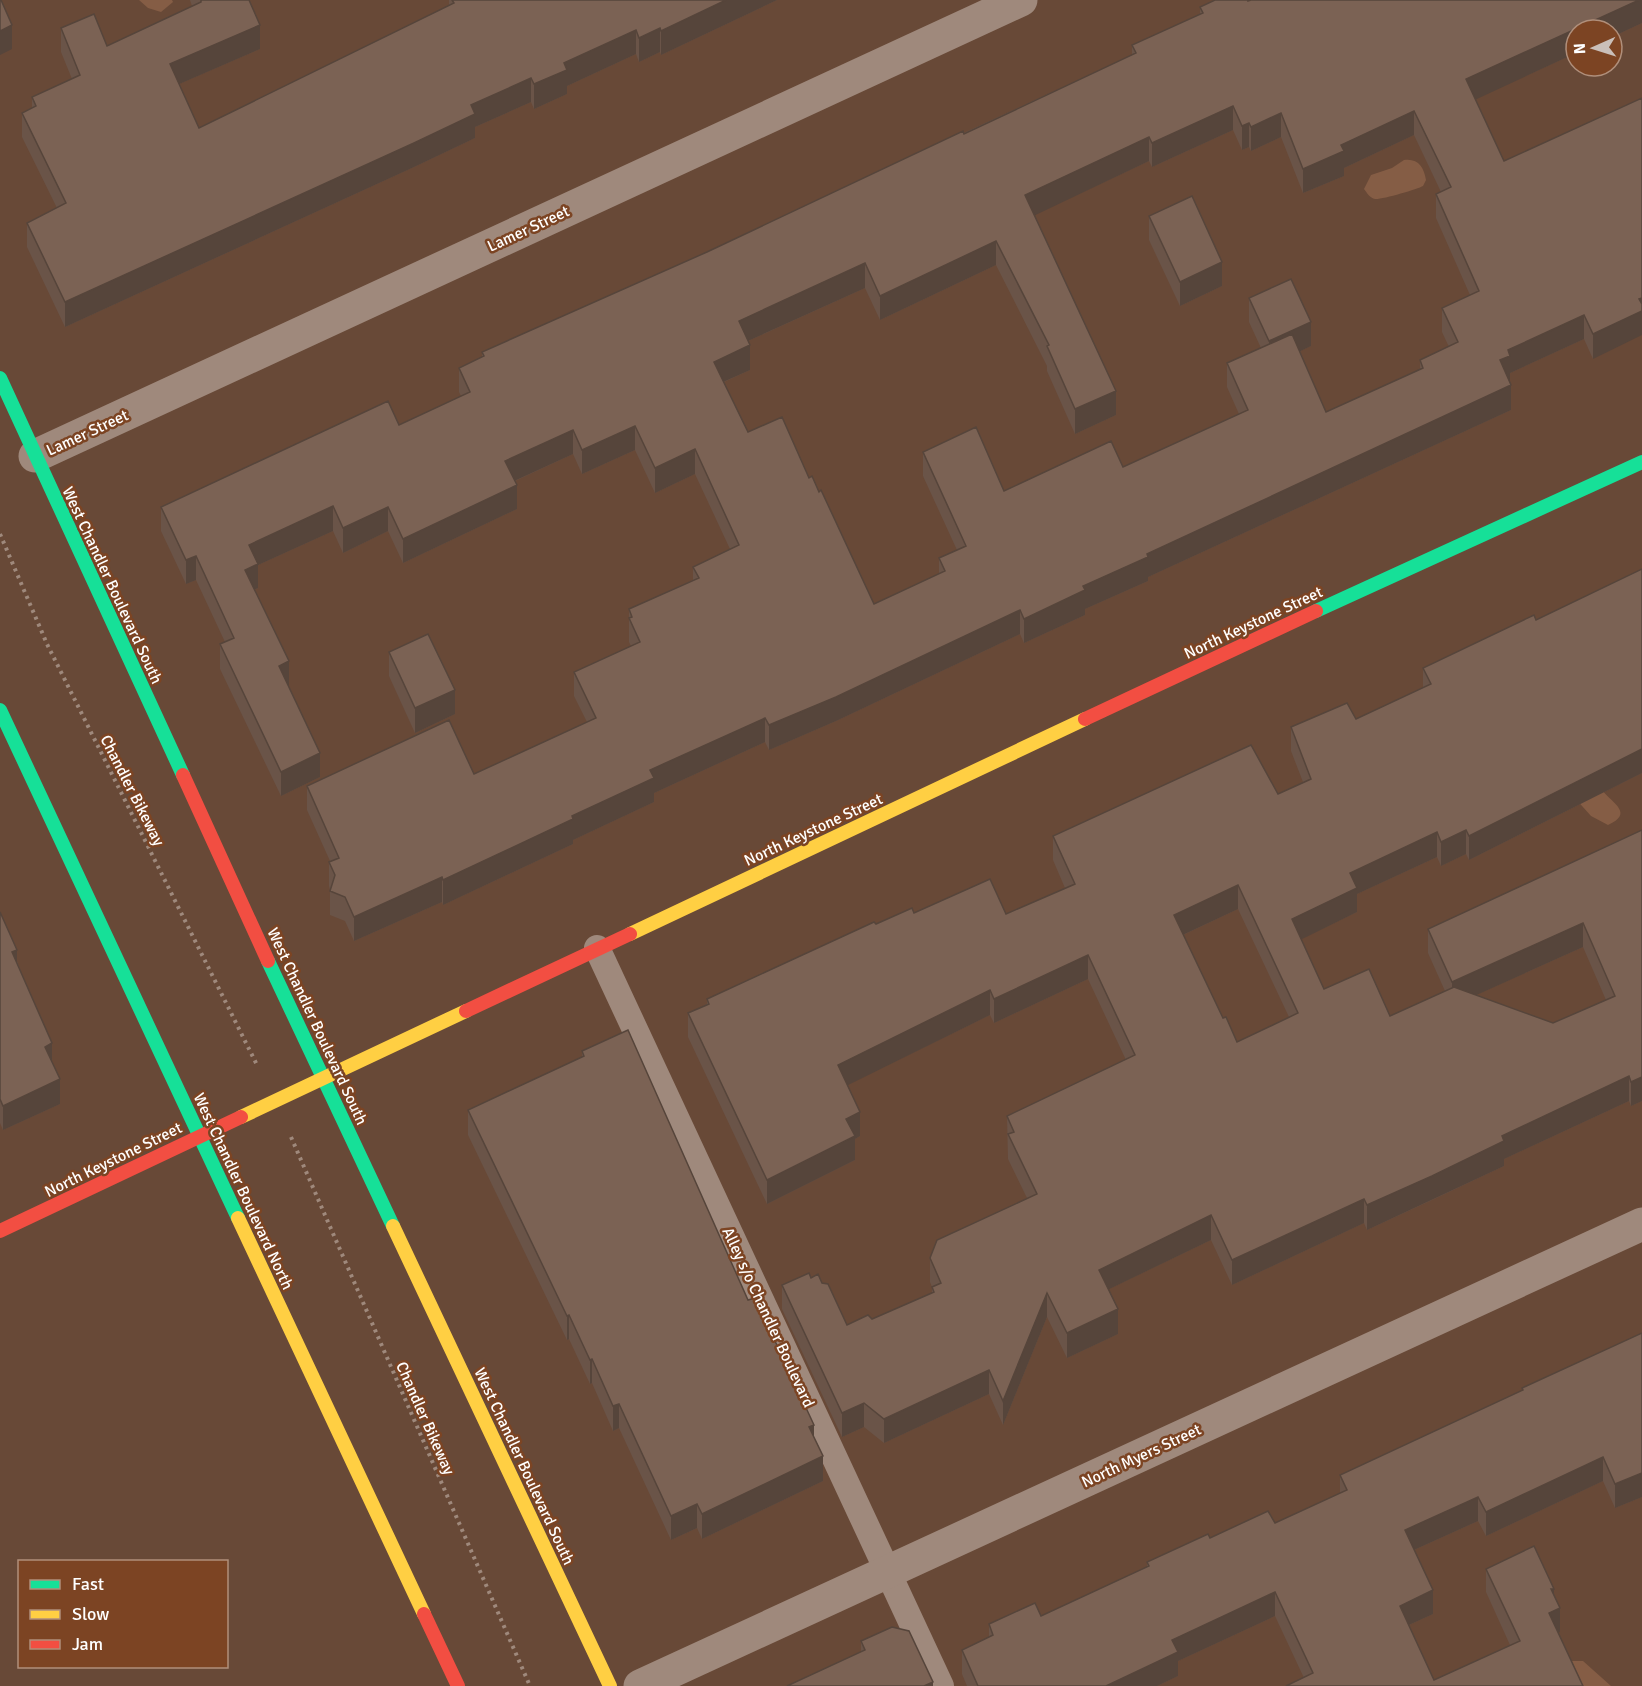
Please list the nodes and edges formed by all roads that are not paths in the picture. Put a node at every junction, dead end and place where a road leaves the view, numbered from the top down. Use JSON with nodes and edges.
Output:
{"nodes":[{"id":1,"x":1021,"y":0,"type":"edge"},
{"id":2,"x":0,"y":378,"type":"edge"},
{"id":3,"x":35,"y":456,"type":"junction"},
{"id":4,"x":1642,"y":462,"type":"edge"},
{"id":5,"x":0,"y":710,"type":"edge"},
{"id":6,"x":597,"y":948,"type":"junction"},
{"id":7,"x":323,"y":1078,"type":"junction"},
{"id":8,"x":201,"y":1135,"type":"junction"},
{"id":9,"x":1642,"y":1224,"type":"edge"},
{"id":10,"x":0,"y":1231,"type":"edge"},
{"id":11,"x":888,"y":1572,"type":"junction"},
{"id":12,"x":458,"y":1686,"type":"edge"},
{"id":13,"x":610,"y":1686,"type":"edge"},
{"id":14,"x":640,"y":1686,"type":"edge"},
{"id":15,"x":941,"y":1686,"type":"edge"}],
"edges":[{"from":1,"to":3,"type":"street","name":"Lamer Street"},
{"from":2,"to":3,"type":"main road","name":"West Chandler Boulevard South"},
{"from":3,"to":7,"type":"main road","name":"West Chandler Boulevard South"},
{"from":4,"to":6,"type":"main road","name":"North Keystone Street"},
{"from":5,"to":8,"type":"main road","name":"West Chandler Boulevard North"},
{"from":6,"to":7,"type":"main road","name":"North Keystone Street"},
{"from":6,"to":11,"type":"lane","name":"Alley s/o Chandler Boulevard"},
{"from":7,"to":8,"type":"main road","name":"North Keystone Street"},
{"from":7,"to":13,"type":"main road","name":"West Chandler Boulevard South"},
{"from":8,"to":10,"type":"main road","name":"North Keystone Street"},
{"from":8,"to":12,"type":"main road","name":"West Chandler Boulevard North"},
{"from":9,"to":11,"type":"street","name":"North Myers Street"},
{"from":11,"to":14,"type":"street","name":"North Myers Street"},
{"from":11,"to":15,"type":"lane","name":"Alley s/o Chandler Boulevard"}]}
